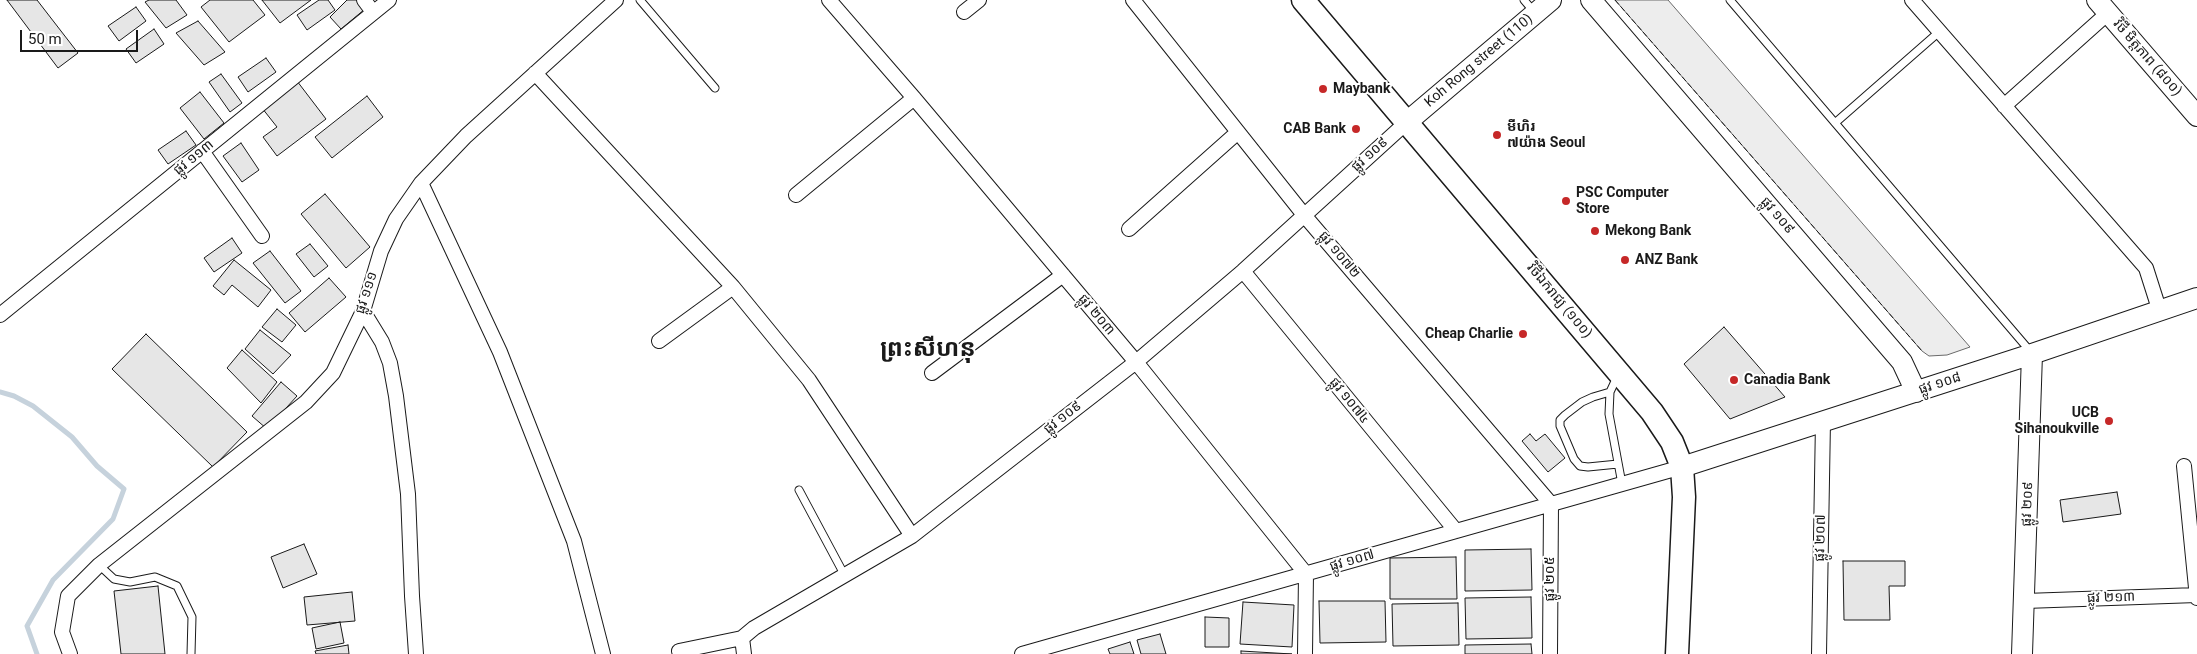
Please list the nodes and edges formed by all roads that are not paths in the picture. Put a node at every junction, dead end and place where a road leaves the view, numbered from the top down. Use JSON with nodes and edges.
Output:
{"nodes":[{"id":1,"x":364,"y":0,"type":"edge"},
{"id":2,"x":389,"y":0,"type":"edge"},
{"id":3,"x":616,"y":0,"type":"edge"},
{"id":4,"x":640,"y":0,"type":"edge"},
{"id":5,"x":829,"y":0,"type":"edge"},
{"id":6,"x":979,"y":0,"type":"edge"},
{"id":7,"x":1133,"y":0,"type":"edge"},
{"id":8,"x":1303,"y":0,"type":"edge"},
{"id":9,"x":1551,"y":0,"type":"edge"},
{"id":10,"x":1591,"y":0,"type":"edge"},
{"id":11,"x":1730,"y":0,"type":"edge"},
{"id":12,"x":1912,"y":0,"type":"edge"},
{"id":13,"x":1529,"y":7,"type":"edge"},
{"id":14,"x":2103,"y":7,"type":"edge"},
{"id":15,"x":374,"y":12,"type":"junction"},
{"id":16,"x":964,"y":12,"type":"dead end"},
{"id":17,"x":1939,"y":32,"type":"junction"},
{"id":18,"x":535,"y":73,"type":"junction"},
{"id":19,"x":715,"y":88,"type":"dead end"},
{"id":20,"x":914,"y":98,"type":"junction"},
{"id":21,"x":2004,"y":106,"type":"junction"},
{"id":22,"x":2197,"y":116,"type":"edge"},
{"id":23,"x":1407,"y":122,"type":"junction"},
{"id":24,"x":1835,"y":123,"type":"junction"},
{"id":25,"x":1238,"y":132,"type":"junction"},
{"id":26,"x":202,"y":151,"type":"junction"},
{"id":27,"x":421,"y":183,"type":"junction"},
{"id":28,"x":796,"y":195,"type":"dead end"},
{"id":29,"x":1304,"y":215,"type":"junction"},
{"id":30,"x":1129,"y":229,"type":"dead end"},
{"id":31,"x":262,"y":236,"type":"dead end"},
{"id":32,"x":1243,"y":271,"type":"junction"},
{"id":33,"x":1063,"y":275,"type":"junction"},
{"id":34,"x":733,"y":287,"type":"junction"},
{"id":35,"x":2197,"y":298,"type":"edge"},
{"id":36,"x":363,"y":311,"type":"junction"},
{"id":37,"x":2160,"y":312,"type":"junction"},
{"id":38,"x":0,"y":316,"type":"edge"},
{"id":39,"x":659,"y":341,"type":"dead end"},
{"id":40,"x":2032,"y":354,"type":"junction"},
{"id":41,"x":1136,"y":362,"type":"junction"},
{"id":42,"x":932,"y":374,"type":"dead end"},
{"id":43,"x":1614,"y":382,"type":"junction"},
{"id":44,"x":1916,"y":392,"type":"junction"},
{"id":45,"x":1823,"y":421,"type":"junction"},
{"id":46,"x":1618,"y":464,"type":"junction"},
{"id":47,"x":2184,"y":466,"type":"dead end"},
{"id":48,"x":1682,"y":467,"type":"junction"},
{"id":49,"x":1622,"y":484,"type":"junction"},
{"id":50,"x":799,"y":490,"type":"dead end"},
{"id":51,"x":1551,"y":504,"type":"junction"},
{"id":52,"x":1456,"y":531,"type":"junction"},
{"id":53,"x":912,"y":536,"type":"junction"},
{"id":54,"x":99,"y":566,"type":"junction"},
{"id":55,"x":1306,"y":574,"type":"junction"},
{"id":56,"x":845,"y":576,"type":"junction"},
{"id":57,"x":2196,"y":596,"type":"edge"},
{"id":58,"x":2025,"y":601,"type":"junction"},
{"id":59,"x":742,"y":638,"type":"junction"},
{"id":60,"x":679,"y":651,"type":"dead end"},
{"id":61,"x":70,"y":654,"type":"edge"},
{"id":62,"x":191,"y":654,"type":"edge"},
{"id":63,"x":416,"y":654,"type":"edge"},
{"id":64,"x":603,"y":654,"type":"edge"},
{"id":65,"x":744,"y":654,"type":"edge"},
{"id":66,"x":1022,"y":654,"type":"edge"},
{"id":67,"x":1306,"y":654,"type":"edge"},
{"id":68,"x":1550,"y":654,"type":"edge"},
{"id":69,"x":1677,"y":654,"type":"edge"},
{"id":70,"x":1819,"y":654,"type":"edge"},
{"id":71,"x":2022,"y":654,"type":"edge"}],
"edges":[{"from":1,"to":15,"type":"street"},
{"from":2,"to":15,"type":"street","name":"ផ្លូវ ១១៣"},
{"from":3,"to":18,"type":"street","name":"ផ្លូវ ១១១"},
{"from":4,"to":19,"type":"lane"},
{"from":5,"to":20,"type":"street","name":"ផ្លូវ ២០៣"},
{"from":6,"to":16,"type":"street"},
{"from":7,"to":25,"type":"street","name":"ផ្លូវ ១០៧២"},
{"from":8,"to":23,"type":"main road","name":"វិថីឯករាជ្យ (១០០)"},
{"from":9,"to":13,"type":"main road","name":"Koh Rong street (110)"},
{"from":10,"to":44,"type":"main road","name":"ផ្លូវ ១០៩"},
{"from":11,"to":24,"type":"lane"},
{"from":12,"to":17,"type":"street"},
{"from":13,"to":23,"type":"main road","name":"Koh Rong street (110)"},
{"from":14,"to":21,"type":"street"},
{"from":14,"to":22,"type":"main road","name":"វិថី មិត្តភាព (៨០០)"},
{"from":15,"to":26,"type":"street","name":"ផ្លូវ ១១៣"},
{"from":17,"to":21,"type":"street"},
{"from":17,"to":24,"type":"lane"},
{"from":18,"to":27,"type":"street","name":"ផ្លូវ ១១១"},
{"from":18,"to":34,"type":"street"},
{"from":20,"to":28,"type":"street"},
{"from":20,"to":33,"type":"street","name":"ផ្លូវ ២០៣"},
{"from":21,"to":37,"type":"street"},
{"from":23,"to":29,"type":"street","name":"ផ្លូវ ១០៩"},
{"from":23,"to":43,"type":"main road","name":"វិថីឯករាជ្យ (១០០)"},
{"from":24,"to":40,"type":"lane"},
{"from":25,"to":29,"type":"street","name":"ផ្លូវ ១០៧២"},
{"from":25,"to":30,"type":"street"},
{"from":26,"to":31,"type":"street"},
{"from":26,"to":38,"type":"street","name":"ផ្លូវ ១១៣"},
{"from":27,"to":36,"type":"street","name":"ផ្លូវ ១១១"},
{"from":27,"to":64,"type":"street"},
{"from":29,"to":32,"type":"street","name":"ផ្លូវ ១០៩"},
{"from":29,"to":51,"type":"street","name":"ផ្លូវ ១០៧២"},
{"from":32,"to":41,"type":"street","name":"ផ្លូវ ១០៩"},
{"from":32,"to":52,"type":"street","name":"ផ្លូវ ១០៧៤"},
{"from":33,"to":41,"type":"street","name":"ផ្លូវ ២០៣"},
{"from":33,"to":42,"type":"street"},
{"from":34,"to":39,"type":"street"},
{"from":34,"to":53,"type":"street"},
{"from":35,"to":37,"type":"main road","name":"ផ្លូវ ១០៨"},
{"from":36,"to":54,"type":"street","name":"ផ្លូវ ១១១"},
{"from":36,"to":63,"type":"street"},
{"from":37,"to":40,"type":"main road","name":"ផ្លូវ ១០៨"},
{"from":40,"to":44,"type":"main road","name":"ផ្លូវ ១០៨"},
{"from":40,"to":58,"type":"main road","name":"ផ្លូវ ២០៩"},
{"from":41,"to":53,"type":"street","name":"ផ្លូវ ១០៩"},
{"from":41,"to":55,"type":"street","name":"ផ្លូវ ២០៣"},
{"from":43,"to":46,"type":"lane"},
{"from":43,"to":46,"type":"lane"},
{"from":43,"to":48,"type":"main road","name":"វិថីឯករាជ្យ (១០០)"},
{"from":44,"to":45,"type":"main road","name":"ផ្លូវ ១០៨"},
{"from":45,"to":48,"type":"main road","name":"ផ្លូវ ១០៨"},
{"from":45,"to":70,"type":"street","name":"ផ្លូវ ២០៧"},
{"from":46,"to":49,"type":"lane"},
{"from":47,"to":57,"type":"street"},
{"from":48,"to":49,"type":"street","name":"ផ្លូវ ១០៧"},
{"from":48,"to":69,"type":"main road","name":"វិថីឯករាជ្យ (១០០)"},
{"from":49,"to":51,"type":"street","name":"ផ្លូវ ១០៧"},
{"from":50,"to":56,"type":"lane"},
{"from":51,"to":52,"type":"street","name":"ផ្លូវ ១០៧"},
{"from":51,"to":68,"type":"street","name":"ផ្លូវ ២០៥"},
{"from":52,"to":55,"type":"street","name":"ផ្លូវ ១០៧"},
{"from":53,"to":56,"type":"street","name":"ផ្លូវ ១០៩"},
{"from":54,"to":61,"type":"street","name":"ផ្លូវ ១១១"},
{"from":54,"to":62,"type":"lane"},
{"from":55,"to":66,"type":"street","name":"ផ្លូវ ១០៧"},
{"from":55,"to":67,"type":"street"},
{"from":56,"to":59,"type":"street","name":"ផ្លូវ ១០៩"},
{"from":57,"to":58,"type":"street","name":"ផ្លូវ ២១៣"},
{"from":58,"to":71,"type":"main road","name":"ផ្លូវ ២០៩"},
{"from":59,"to":60,"type":"street","name":"ផ្លូវ ១០៩"},
{"from":59,"to":65,"type":"street"}]}
